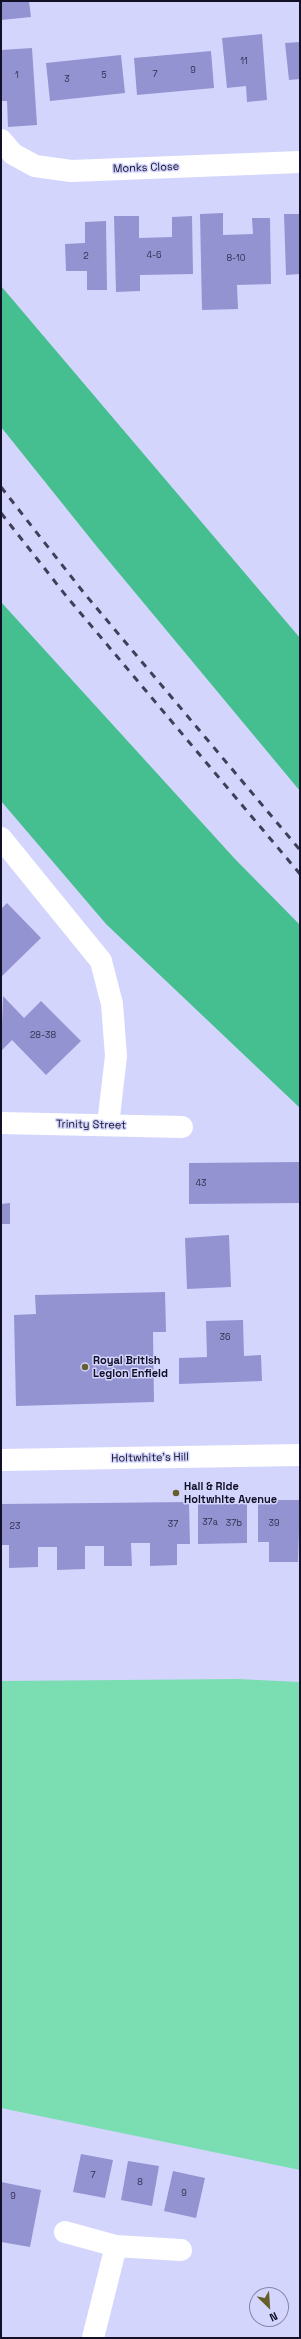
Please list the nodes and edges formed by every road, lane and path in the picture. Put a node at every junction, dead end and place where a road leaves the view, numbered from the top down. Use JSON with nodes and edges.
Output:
{"nodes":[{"id":1,"x":1,"y":140,"type":"edge"},
{"id":2,"x":300,"y":162,"type":"edge"},
{"id":3,"x":1,"y":838,"type":"edge"},
{"id":4,"x":1,"y":1123,"type":"edge"},
{"id":5,"x":108,"y":1125,"type":"junction"},
{"id":6,"x":182,"y":1127,"type":"dead end"},
{"id":7,"x":300,"y":1455,"type":"edge"},
{"id":8,"x":1,"y":1460,"type":"edge"},
{"id":9,"x":65,"y":2232,"type":"dead end"},
{"id":10,"x":116,"y":2246,"type":"junction"},
{"id":11,"x":181,"y":2250,"type":"dead end"},
{"id":12,"x":93,"y":2338,"type":"edge"}],
"edges":[{"from":1,"to":2,"type":"street","name":"Monks Close"},
{"from":3,"to":5,"type":"street"},
{"from":4,"to":5,"type":"street","name":"Trinity Street"},
{"from":5,"to":6,"type":"street","name":"Trinity Street"},
{"from":7,"to":8,"type":"street","name":"Holtwhite's Hill"},
{"from":9,"to":10,"type":"street"},
{"from":10,"to":11,"type":"street"},
{"from":10,"to":12,"type":"street"}]}
